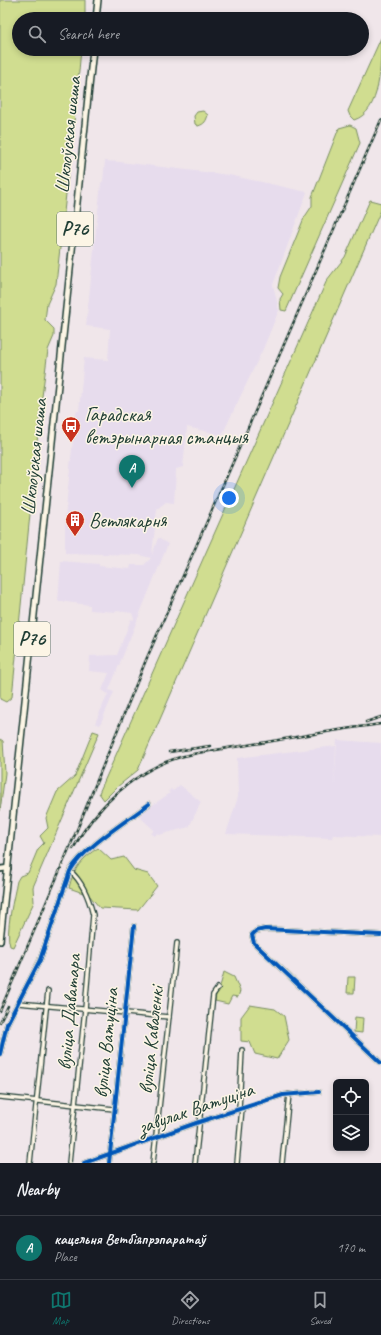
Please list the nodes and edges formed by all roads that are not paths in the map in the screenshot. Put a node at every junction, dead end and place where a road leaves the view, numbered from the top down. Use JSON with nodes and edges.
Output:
{"nodes":[{"id":1,"x":98,"y":0,"type":"edge"},
{"id":2,"x":97,"y":12,"type":"edge"},
{"id":3,"x":92,"y":56,"type":"edge"},
{"id":4,"x":149,"y":804,"type":"dead end"},
{"id":5,"x":8,"y":868,"type":"junction"},
{"id":6,"x":0,"y":869,"type":"edge"},
{"id":7,"x":70,"y":871,"type":"junction"},
{"id":8,"x":134,"y":926,"type":"dead end"},
{"id":9,"x":381,"y":935,"type":"edge"},
{"id":10,"x":0,"y":941,"type":"edge"},
{"id":11,"x":177,"y":943,"type":"dead end"},
{"id":12,"x":218,"y":988,"type":"dead end"},
{"id":13,"x":48,"y":991,"type":"dead end"},
{"id":14,"x":18,"y":1002,"type":"junction"},
{"id":15,"x":47,"y":1006,"type":"junction"},
{"id":16,"x":85,"y":1009,"type":"junction"},
{"id":17,"x":124,"y":1014,"type":"junction"},
{"id":18,"x":169,"y":1017,"type":"junction"},
{"id":19,"x":242,"y":1050,"type":"dead end"},
{"id":20,"x":0,"y":1054,"type":"edge"},
{"id":21,"x":381,"y":1063,"type":"edge"},
{"id":22,"x":320,"y":1092,"type":"dead end"},
{"id":23,"x":289,"y":1094,"type":"junction"},
{"id":24,"x":0,"y":1097,"type":"edge"},
{"id":25,"x":36,"y":1101,"type":"junction"},
{"id":26,"x":75,"y":1105,"type":"junction"},
{"id":27,"x":241,"y":1108,"type":"junction"},
{"id":28,"x":114,"y":1109,"type":"junction"},
{"id":29,"x":199,"y":1122,"type":"junction"},
{"id":30,"x":156,"y":1137,"type":"junction"},
{"id":31,"x":110,"y":1153,"type":"junction"},
{"id":32,"x":30,"y":1163,"type":"edge"},
{"id":33,"x":69,"y":1163,"type":"edge"},
{"id":34,"x":84,"y":1163,"type":"edge"},
{"id":35,"x":109,"y":1163,"type":"edge"},
{"id":36,"x":153,"y":1163,"type":"edge"},
{"id":37,"x":195,"y":1163,"type":"edge"},
{"id":38,"x":237,"y":1163,"type":"edge"},
{"id":39,"x":282,"y":1163,"type":"edge"}],
"edges":[{"from":1,"to":2,"type":"main road"},
{"from":3,"to":5,"type":"main road","name":"Шклоўская шаша","number":"Р76"},
{"from":4,"to":7,"type":"street"},
{"from":5,"to":6,"type":"street"},
{"from":5,"to":10,"type":"main road","number":"Р76"},
{"from":7,"to":14,"type":"street"},
{"from":7,"to":16,"type":"street","name":"вуліца Даватара"},
{"from":8,"to":17,"type":"street","name":"вуліца Ватуціна"},
{"from":9,"to":21,"type":"street"},
{"from":11,"to":18,"type":"street","name":"вуліца Каваленкі"},
{"from":12,"to":29,"type":"street"},
{"from":13,"to":15,"type":"street"},
{"from":14,"to":15,"type":"street"},
{"from":14,"to":20,"type":"street"},
{"from":15,"to":16,"type":"street"},
{"from":15,"to":25,"type":"street"},
{"from":16,"to":17,"type":"street"},
{"from":16,"to":26,"type":"street","name":"вуліца Даватара"},
{"from":17,"to":18,"type":"street"},
{"from":17,"to":28,"type":"street","name":"вуліца Ватуціна"},
{"from":18,"to":30,"type":"street","name":"вуліца Каваленкі"},
{"from":19,"to":27,"type":"street"},
{"from":22,"to":23,"type":"street","name":"завулак Ватуціна"},
{"from":23,"to":27,"type":"street","name":"завулак Ватуціна"},
{"from":23,"to":39,"type":"street"},
{"from":24,"to":25,"type":"street"},
{"from":25,"to":26,"type":"street"},
{"from":25,"to":32,"type":"street"},
{"from":26,"to":28,"type":"street"},
{"from":26,"to":33,"type":"street","name":"вуліца Даватара"},
{"from":27,"to":29,"type":"street","name":"завулак Ватуціна"},
{"from":27,"to":38,"type":"street"},
{"from":28,"to":31,"type":"street","name":"вуліца Ватуціна"},
{"from":29,"to":30,"type":"street","name":"завулак Ватуціна"},
{"from":29,"to":37,"type":"street"},
{"from":30,"to":31,"type":"street","name":"завулак Ватуціна"},
{"from":30,"to":36,"type":"street","name":"вуліца Каваленкі"},
{"from":31,"to":34,"type":"street","name":"завулак Ватуціна"},
{"from":31,"to":35,"type":"street","name":"вуліца Ватуціна"}]}
